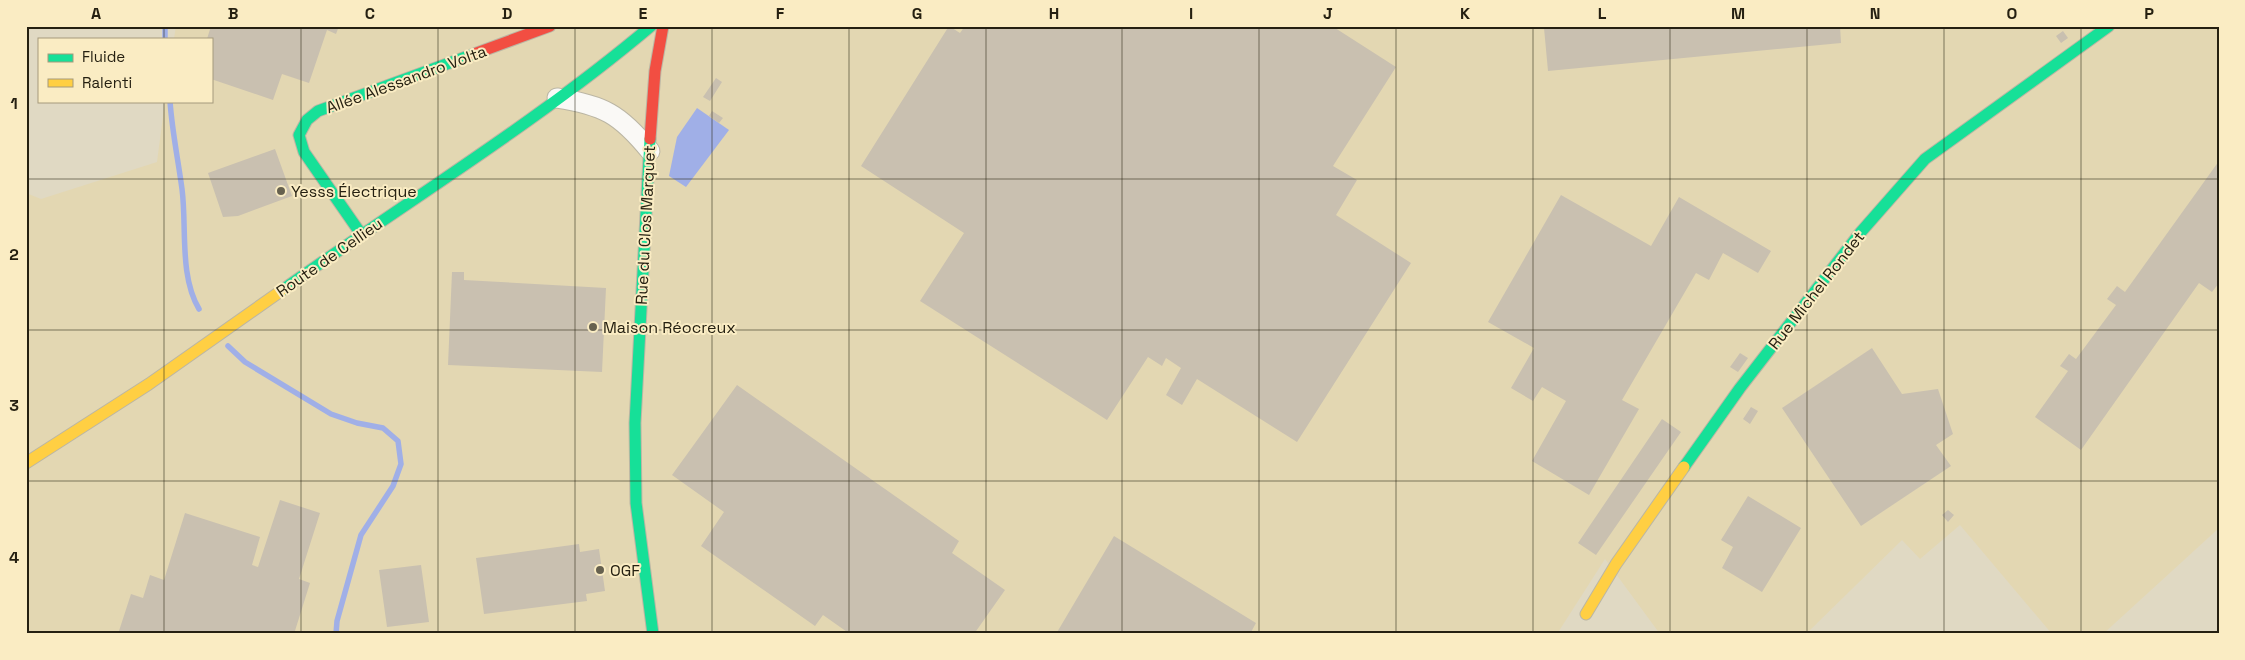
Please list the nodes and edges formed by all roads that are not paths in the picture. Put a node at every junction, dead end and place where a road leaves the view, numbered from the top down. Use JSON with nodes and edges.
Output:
{"nodes":[{"id":1,"x":550,"y":26,"type":"edge"},
{"id":2,"x":651,"y":26,"type":"edge"},
{"id":3,"x":663,"y":26,"type":"edge"},
{"id":4,"x":2108,"y":26,"type":"edge"},
{"id":5,"x":557,"y":98,"type":"junction"},
{"id":6,"x":650,"y":151,"type":"junction"},
{"id":7,"x":361,"y":234,"type":"junction"},
{"id":8,"x":26,"y":462,"type":"edge"},
{"id":9,"x":1586,"y":614,"type":"dead end"},
{"id":10,"x":653,"y":634,"type":"edge"}],
"edges":[{"from":1,"to":7,"type":"street","name":"Allée Alessandro Volta"},
{"from":2,"to":5,"type":"street","name":"Route de Cellieu"},
{"from":3,"to":6,"type":"street","name":"Rue du Clos Marquet"},
{"from":4,"to":9,"type":"street","name":"Rue Michel Rondet"},
{"from":5,"to":6,"type":"street"},
{"from":5,"to":7,"type":"street","name":"Route de Cellieu"},
{"from":6,"to":10,"type":"street","name":"Rue du Clos Marquet"},
{"from":7,"to":8,"type":"street","name":"Route de Cellieu"}]}
